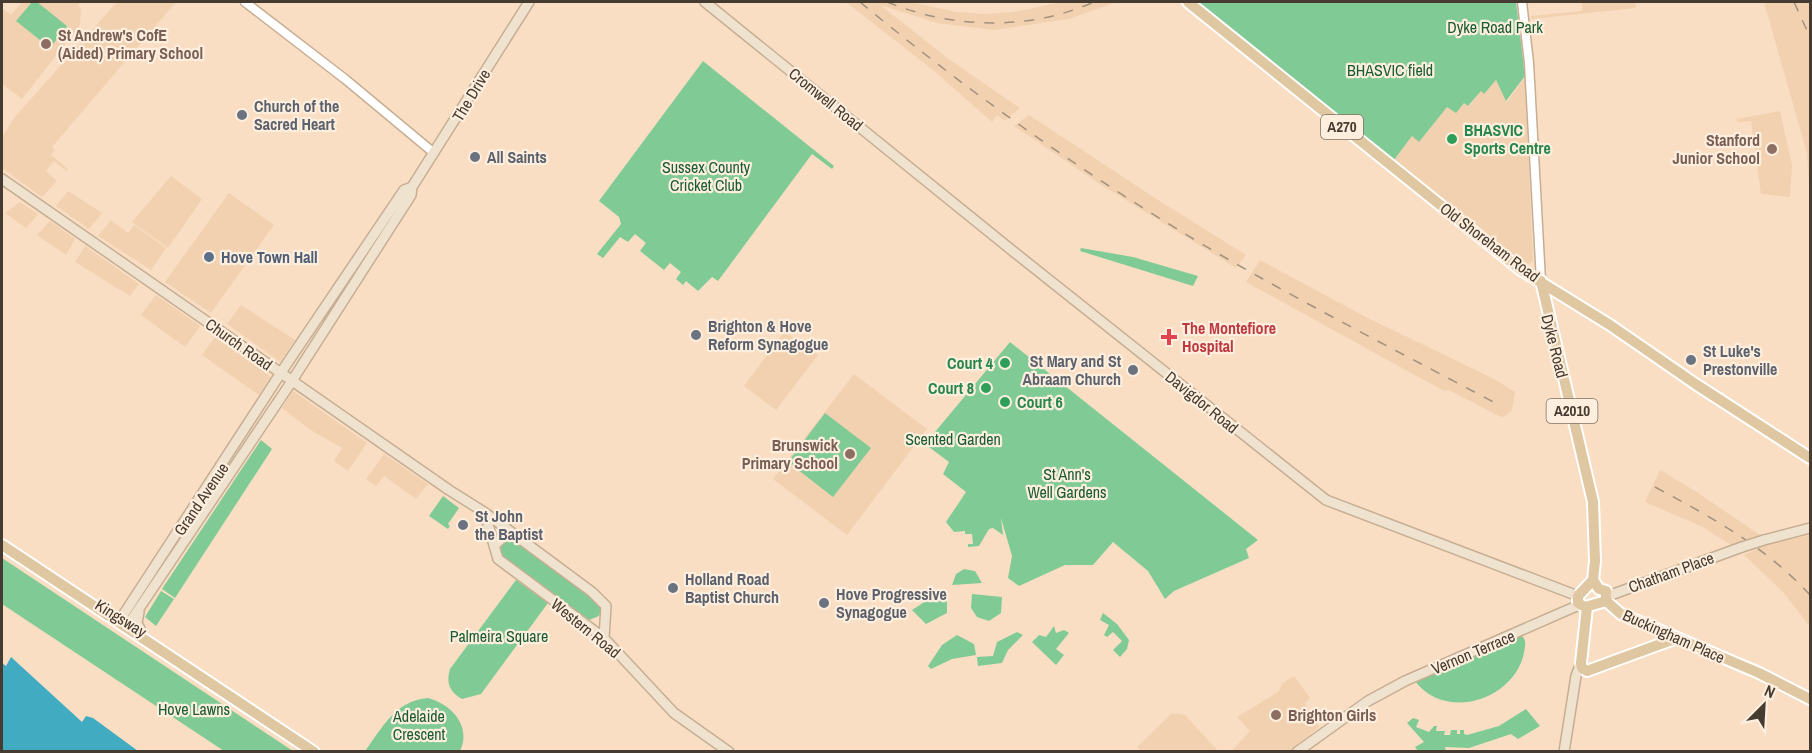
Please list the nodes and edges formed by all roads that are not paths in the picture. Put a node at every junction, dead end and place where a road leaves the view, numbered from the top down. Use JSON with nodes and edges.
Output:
{"nodes":[{"id":1,"x":245,"y":2,"type":"edge"},
{"id":2,"x":530,"y":2,"type":"edge"},
{"id":3,"x":705,"y":2,"type":"edge"},
{"id":4,"x":1188,"y":2,"type":"edge"},
{"id":5,"x":1522,"y":2,"type":"edge"},
{"id":6,"x":434,"y":153,"type":"junction"},
{"id":7,"x":2,"y":179,"type":"edge"},
{"id":8,"x":946,"y":197,"type":"joint"},
{"id":9,"x":1538,"y":263,"type":"junction"},
{"id":10,"x":1525,"y":273,"type":"junction"},
{"id":11,"x":1541,"y":281,"type":"junction"},
{"id":12,"x":317,"y":331,"type":"junction"},
{"id":13,"x":286,"y":377,"type":"junction"},
{"id":14,"x":259,"y":419,"type":"junction"},
{"id":15,"x":249,"y":434,"type":"junction"},
{"id":16,"x":1810,"y":458,"type":"edge"},
{"id":17,"x":476,"y":508,"type":"junction"},
{"id":18,"x":1810,"y":528,"type":"edge"},
{"id":19,"x":517,"y":536,"type":"junction"},
{"id":20,"x":2,"y":545,"type":"edge"},
{"id":21,"x":494,"y":546,"type":"junction"},
{"id":22,"x":145,"y":582,"type":"junction"},
{"id":23,"x":154,"y":588,"type":"junction"},
{"id":24,"x":1601,"y":591,"type":"junction"},
{"id":25,"x":1582,"y":600,"type":"junction"},
{"id":26,"x":605,"y":619,"type":"junction"},
{"id":27,"x":127,"y":624,"type":"junction"},
{"id":28,"x":589,"y":626,"type":"junction"},
{"id":29,"x":604,"y":638,"type":"junction"},
{"id":30,"x":1663,"y":638,"type":"junction"},
{"id":31,"x":1584,"y":667,"type":"junction"},
{"id":32,"x":1810,"y":699,"type":"edge"},
{"id":33,"x":314,"y":752,"type":"edge"},
{"id":34,"x":729,"y":752,"type":"edge"},
{"id":35,"x":1297,"y":752,"type":"edge"},
{"id":36,"x":1564,"y":752,"type":"edge"}],
"edges":[{"from":1,"to":6,"type":"street"},
{"from":2,"to":6,"type":"main road","name":"The Drive"},
{"from":3,"to":8,"type":"main road","name":"Cromwell Road"},
{"from":4,"to":10,"type":"main road","name":"Old Shoreham Road","number":"A270"},
{"from":5,"to":9,"type":"street","name":"Dyke Road"},
{"from":6,"to":12,"type":"main road","name":"The Drive"},
{"from":7,"to":13,"type":"main road","name":"Church Road"},
{"from":8,"to":25,"type":"main road","name":"Davigdor Road"},
{"from":9,"to":10,"type":"street"},
{"from":9,"to":11,"type":"street","name":"Dyke Road"},
{"from":10,"to":11,"type":"main road","name":"Old Shoreham Road","number":"A270"},
{"from":11,"to":16,"type":"main road","name":"Old Shoreham Road","number":"A270"},
{"from":11,"to":24,"type":"main road","name":"Dyke Road","number":"A2010"},
{"from":12,"to":13,"type":"main road","name":"The Drive"},
{"from":12,"to":13,"type":"main road","name":"The Drive"},
{"from":13,"to":14,"type":"main road","name":"Grand Avenue"},
{"from":13,"to":14,"type":"main road","name":"Grand Avenue"},
{"from":13,"to":17,"type":"main road","name":"Church Road"},
{"from":14,"to":15,"type":"main road","name":"Grand Avenue"},
{"from":15,"to":22,"type":"main road","name":"Grand Avenue"},
{"from":15,"to":23,"type":"main road","name":"Grand Avenue"},
{"from":17,"to":19,"type":"main road","name":"Church Road"},
{"from":17,"to":21,"type":"main road","name":"Church Road"},
{"from":18,"to":24,"type":"main road","name":"Chatham Place","bridge":true},
{"from":19,"to":21,"type":"main road"},
{"from":19,"to":26,"type":"main road","name":"Church Road"},
{"from":20,"to":27,"type":"main road","name":"Kingsway"},
{"from":21,"to":28,"type":"main road","name":"Western Road"},
{"from":22,"to":23,"type":"main road"},
{"from":22,"to":27,"type":"main road","name":"Grand Avenue"},
{"from":23,"to":27,"type":"main road","name":"Grand Avenue"},
{"from":24,"to":25,"type":"main road"},
{"from":24,"to":25,"type":"main road"},
{"from":24,"to":30,"type":"main road","name":"Buckingham Place"},
{"from":25,"to":31,"type":"main road"},
{"from":25,"to":35,"type":"main road","name":"Vernon Terrace"},
{"from":26,"to":28,"type":"main road"},
{"from":26,"to":29,"type":"main road","name":"Church Road"},
{"from":27,"to":33,"type":"main road","name":"Kingsway"},
{"from":28,"to":29,"type":"main road","name":"Western Road"},
{"from":29,"to":34,"type":"main road","name":"Western Road"},
{"from":30,"to":31,"type":"main road"},
{"from":30,"to":32,"type":"main road","name":"Buckingham Place"},
{"from":31,"to":36,"type":"main road"}]}
